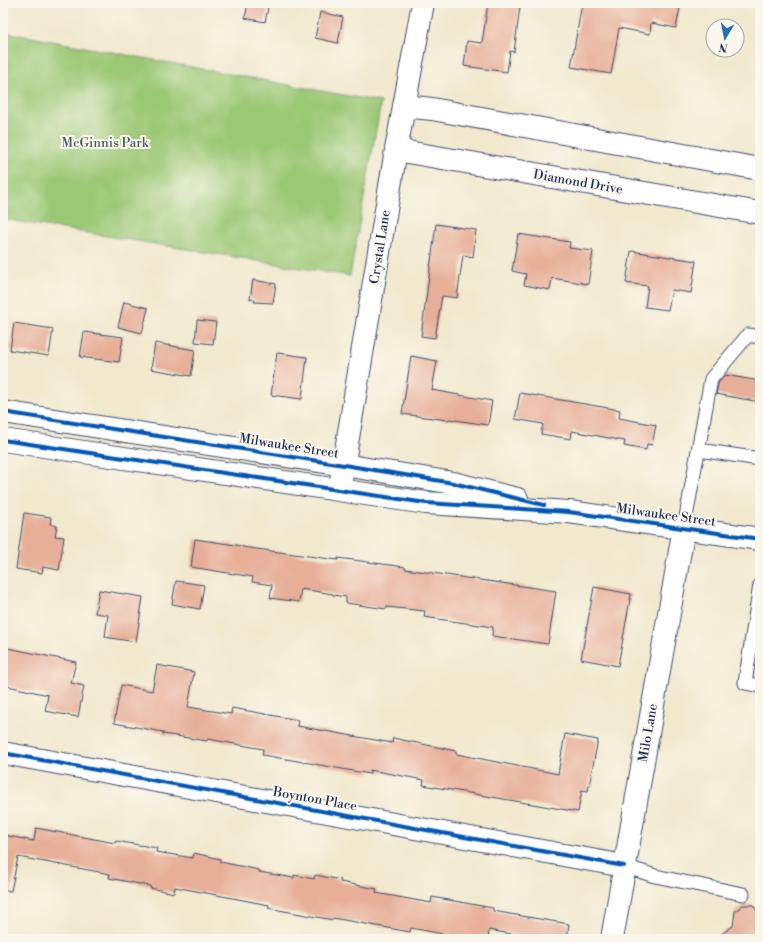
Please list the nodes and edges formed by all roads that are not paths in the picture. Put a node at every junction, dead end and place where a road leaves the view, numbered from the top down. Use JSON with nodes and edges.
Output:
{"nodes":[{"id":1,"x":424,"y":3,"type":"edge"},
{"id":2,"x":404,"y":106,"type":"junction"},
{"id":3,"x":396,"y":150,"type":"junction"},
{"id":4,"x":760,"y":169,"type":"edge"},
{"id":5,"x":760,"y":213,"type":"edge"},
{"id":6,"x":760,"y":336,"type":"edge"},
{"id":7,"x":3,"y":412,"type":"edge"},
{"id":8,"x":3,"y":440,"type":"edge"},
{"id":9,"x":699,"y":450,"type":"junction"},
{"id":10,"x":760,"y":459,"type":"edge"},
{"id":11,"x":344,"y":465,"type":"junction"},
{"id":12,"x":340,"y":491,"type":"junction"},
{"id":13,"x":569,"y":512,"type":"junction"},
{"id":14,"x":684,"y":528,"type":"junction"},
{"id":15,"x":760,"y":540,"type":"edge"},
{"id":16,"x":760,"y":585,"type":"edge"},
{"id":17,"x":756,"y":633,"type":"edge"},
{"id":18,"x":760,"y":686,"type":"edge"},
{"id":19,"x":3,"y":753,"type":"edge"},
{"id":20,"x":624,"y":866,"type":"junction"},
{"id":21,"x":743,"y":894,"type":"dead end"},
{"id":22,"x":612,"y":939,"type":"edge"}],
"edges":[{"from":1,"to":2,"type":"street","name":"Crystal Lane"},
{"from":2,"to":3,"type":"street","name":"Crystal Lane"},
{"from":2,"to":4,"type":"street"},
{"from":3,"to":5,"type":"street","name":"Diamond Drive"},
{"from":3,"to":11,"type":"street","name":"Crystal Lane"},
{"from":6,"to":9,"type":"lane"},
{"from":7,"to":11,"type":"street","name":"Milwaukee Street"},
{"from":8,"to":12,"type":"street","name":"Milwaukee Street"},
{"from":9,"to":10,"type":"lane"},
{"from":9,"to":14,"type":"lane"},
{"from":11,"to":12,"type":"street","name":"Crystal Lane"},
{"from":11,"to":13,"type":"street","name":"Milwaukee Street"},
{"from":12,"to":13,"type":"street","name":"Milwaukee Street"},
{"from":13,"to":14,"type":"street","name":"Milwaukee Street"},
{"from":14,"to":15,"type":"street","name":"Milwaukee Street"},
{"from":14,"to":20,"type":"street","name":"Milo Lane"},
{"from":16,"to":17,"type":"lane"},
{"from":17,"to":18,"type":"lane"},
{"from":19,"to":20,"type":"street","name":"Boynton Place"},
{"from":20,"to":21,"type":"lane"},
{"from":20,"to":22,"type":"street","name":"Milo Lane"}]}
